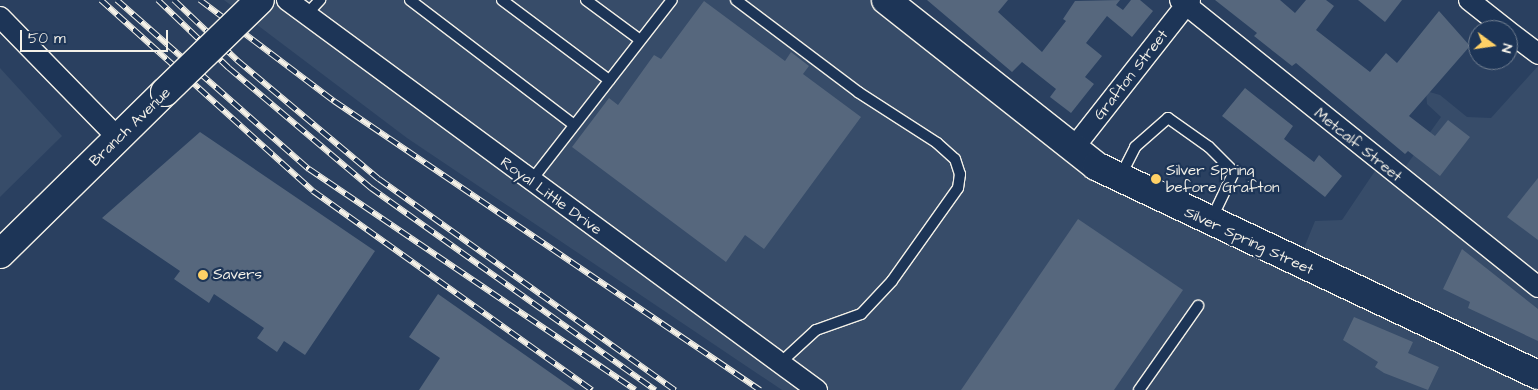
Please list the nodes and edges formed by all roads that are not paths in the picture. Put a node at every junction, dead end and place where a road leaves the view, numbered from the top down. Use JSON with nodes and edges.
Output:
{"nodes":[{"id":1,"x":260,"y":0,"type":"edge"},
{"id":2,"x":287,"y":0,"type":"edge"},
{"id":3,"x":320,"y":0,"type":"edge"},
{"id":4,"x":410,"y":0,"type":"edge"},
{"id":5,"x":502,"y":0,"type":"edge"},
{"id":6,"x":586,"y":0,"type":"edge"},
{"id":7,"x":672,"y":0,"type":"edge"},
{"id":8,"x":736,"y":0,"type":"edge"},
{"id":9,"x":886,"y":0,"type":"edge"},
{"id":10,"x":1469,"y":0,"type":"edge"},
{"id":11,"x":1185,"y":2,"type":"edge"},
{"id":12,"x":306,"y":15,"type":"junction"},
{"id":13,"x":0,"y":17,"type":"edge"},
{"id":14,"x":1495,"y":20,"type":"edge"},
{"id":15,"x":1518,"y":38,"type":"edge"},
{"id":16,"x":640,"y":40,"type":"junction"},
{"id":17,"x":1538,"y":54,"type":"edge"},
{"id":18,"x":609,"y":80,"type":"junction"},
{"id":19,"x":574,"y":125,"type":"junction"},
{"id":20,"x":118,"y":138,"type":"junction"},
{"id":21,"x":1072,"y":150,"type":"junction"},
{"id":22,"x":1120,"y":178,"type":"junction"},
{"id":23,"x":531,"y":181,"type":"junction"},
{"id":24,"x":1209,"y":223,"type":"junction"},
{"id":25,"x":0,"y":254,"type":"edge"},
{"id":26,"x":1538,"y":287,"type":"edge"},
{"id":27,"x":1198,"y":306,"type":"dead end"},
{"id":28,"x":779,"y":364,"type":"junction"},
{"id":29,"x":1538,"y":375,"type":"edge"},
{"id":30,"x":817,"y":390,"type":"edge"},
{"id":31,"x":1139,"y":390,"type":"edge"}],
"edges":[{"from":1,"to":20,"type":"main road","name":"Branch Avenue","bridge":true},
{"from":2,"to":12,"type":"street","name":"Royal Little Drive"},
{"from":3,"to":12,"type":"lane"},
{"from":4,"to":19,"type":"lane"},
{"from":5,"to":18,"type":"lane"},
{"from":6,"to":16,"type":"lane"},
{"from":7,"to":16,"type":"lane"},
{"from":8,"to":28,"type":"lane"},
{"from":9,"to":21,"type":"main road","name":"Silver Spring Street"},
{"from":10,"to":14,"type":"street"},
{"from":11,"to":21,"type":"street","name":"Grafton Street"},
{"from":11,"to":26,"type":"street","name":"Metcalf Street"},
{"from":12,"to":23,"type":"street","name":"Royal Little Drive"},
{"from":13,"to":20,"type":"street"},
{"from":15,"to":17,"type":"street"},
{"from":16,"to":18,"type":"lane"},
{"from":18,"to":19,"type":"lane"},
{"from":19,"to":23,"type":"lane"},
{"from":20,"to":25,"type":"main road","name":"Branch Avenue"},
{"from":21,"to":22,"type":"main road","name":"Silver Spring Street"},
{"from":22,"to":24,"type":"main road","name":"Silver Spring Street"},
{"from":22,"to":24,"type":"lane"},
{"from":23,"to":28,"type":"street","name":"Royal Little Drive"},
{"from":24,"to":29,"type":"main road","name":"Silver Spring Street"},
{"from":27,"to":31,"type":"lane"},
{"from":28,"to":30,"type":"street","name":"Royal Little Drive"}]}
